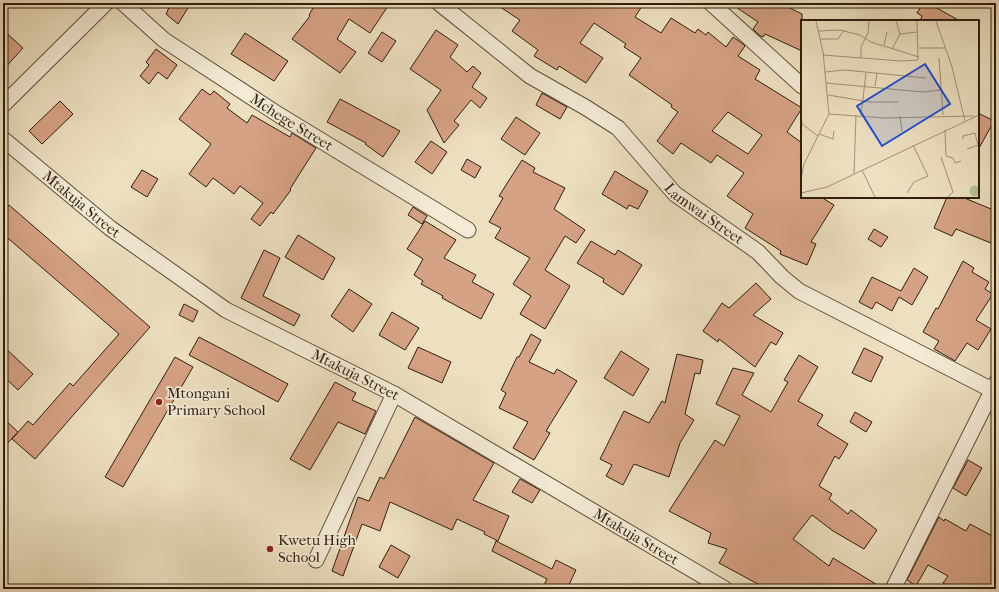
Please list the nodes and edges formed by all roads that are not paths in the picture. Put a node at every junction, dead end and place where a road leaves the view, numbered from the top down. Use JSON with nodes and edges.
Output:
{"nodes":[{"id":1,"x":106,"y":3,"type":"edge"},
{"id":2,"x":123,"y":3,"type":"edge"},
{"id":3,"x":439,"y":3,"type":"edge"},
{"id":4,"x":711,"y":3,"type":"edge"},
{"id":5,"x":801,"y":85,"type":"edge"},
{"id":6,"x":3,"y":106,"type":"edge"},
{"id":7,"x":3,"y":139,"type":"edge"},
{"id":8,"x":468,"y":230,"type":"dead end"},
{"id":9,"x":994,"y":387,"type":"edge"},
{"id":10,"x":394,"y":394,"type":"junction"},
{"id":11,"x":316,"y":560,"type":"dead end"},
{"id":12,"x":724,"y":589,"type":"edge"},
{"id":13,"x":893,"y":589,"type":"edge"}],
"edges":[{"from":1,"to":6,"type":"street"},
{"from":2,"to":8,"type":"street","name":"Mchege Street"},
{"from":3,"to":9,"type":"street","name":"Lamwai Street"},
{"from":4,"to":5,"type":"street"},
{"from":7,"to":10,"type":"street","name":"Mtakuja Street"},
{"from":9,"to":13,"type":"street"},
{"from":10,"to":11,"type":"street"},
{"from":10,"to":12,"type":"street","name":"Mtakuja Street"}]}
